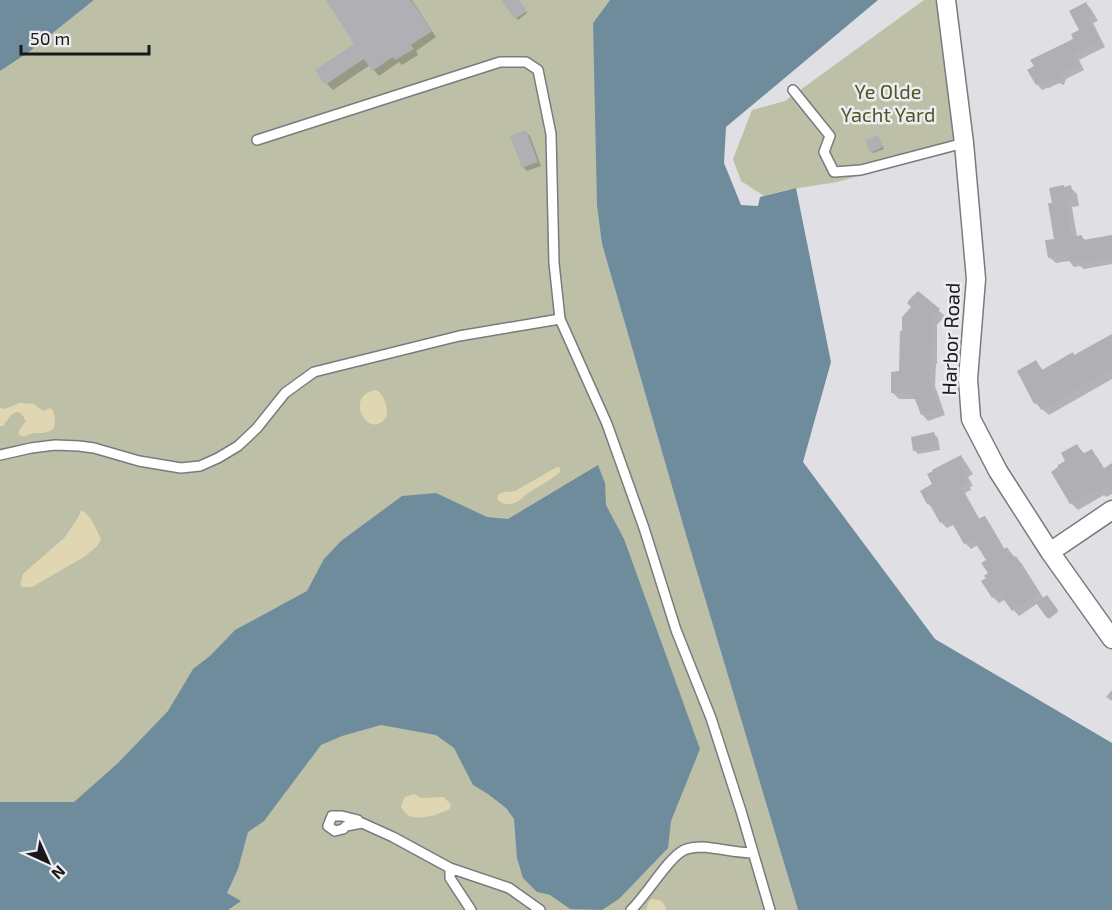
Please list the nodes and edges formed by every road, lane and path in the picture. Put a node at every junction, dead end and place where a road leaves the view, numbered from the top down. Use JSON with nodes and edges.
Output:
{"nodes":[{"id":1,"x":946,"y":0,"type":"edge"},
{"id":2,"x":793,"y":90,"type":"dead end"},
{"id":3,"x":257,"y":141,"type":"dead end"},
{"id":4,"x":964,"y":143,"type":"junction"},
{"id":5,"x":560,"y":319,"type":"junction"},
{"id":6,"x":0,"y":455,"type":"edge"},
{"id":7,"x":1112,"y":510,"type":"edge"},
{"id":8,"x":1050,"y":552,"type":"junction"},
{"id":9,"x":1112,"y":639,"type":"edge"},
{"id":10,"x":358,"y":820,"type":"dead end"},
{"id":11,"x":753,"y":854,"type":"junction"},
{"id":12,"x":450,"y":868,"type":"junction"},
{"id":13,"x":471,"y":910,"type":"edge"},
{"id":14,"x":540,"y":910,"type":"edge"},
{"id":15,"x":631,"y":910,"type":"edge"},
{"id":16,"x":770,"y":910,"type":"edge"}],
"edges":[{"from":1,"to":4,"type":"street","name":"Harbor Road"},
{"from":2,"to":4,"type":"lane"},
{"from":3,"to":5,"type":"lane"},
{"from":4,"to":8,"type":"street","name":"Harbor Road"},
{"from":5,"to":6,"type":"lane"},
{"from":5,"to":11,"type":"lane"},
{"from":7,"to":8,"type":"street"},
{"from":8,"to":9,"type":"street","name":"Harbor Road"},
{"from":10,"to":12,"type":"lane"},
{"from":11,"to":15,"type":"lane"},
{"from":11,"to":16,"type":"lane"},
{"from":12,"to":13,"type":"lane"},
{"from":12,"to":14,"type":"lane"}]}
